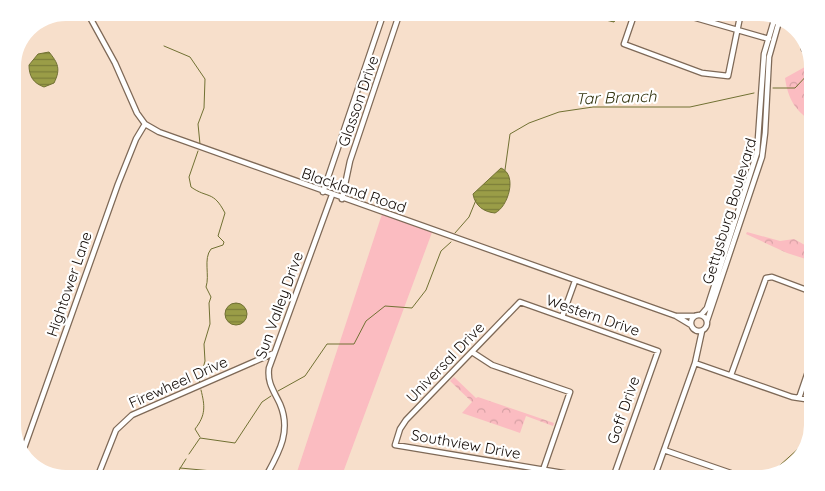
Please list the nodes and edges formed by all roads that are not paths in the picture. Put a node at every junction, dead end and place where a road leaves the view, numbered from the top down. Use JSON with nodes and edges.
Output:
{"nodes":[{"id":1,"x":92,"y":21,"type":"edge"},
{"id":2,"x":381,"y":21,"type":"edge"},
{"id":3,"x":397,"y":21,"type":"edge"},
{"id":4,"x":632,"y":21,"type":"edge"},
{"id":5,"x":706,"y":21,"type":"edge"},
{"id":6,"x":738,"y":21,"type":"edge"},
{"id":7,"x":773,"y":24,"type":"edge"},
{"id":8,"x":777,"y":25,"type":"edge"},
{"id":9,"x":736,"y":30,"type":"junction"},
{"id":10,"x":770,"y":39,"type":"junction"},
{"id":11,"x":145,"y":124,"type":"junction"},
{"id":12,"x":322,"y":192,"type":"junction"},
{"id":13,"x":332,"y":195,"type":"junction"},
{"id":14,"x":342,"y":199,"type":"junction"},
{"id":15,"x":743,"y":207,"type":"junction"},
{"id":16,"x":575,"y":281,"type":"junction"},
{"id":17,"x":804,"y":289,"type":"edge"},
{"id":18,"x":520,"y":302,"type":"joint"},
{"id":19,"x":676,"y":316,"type":"junction"},
{"id":20,"x":698,"y":316,"type":"junction"},
{"id":21,"x":562,"y":317,"type":"junction"},
{"id":22,"x":707,"y":321,"type":"junction"},
{"id":23,"x":693,"y":327,"type":"junction"},
{"id":24,"x":702,"y":331,"type":"junction"},
{"id":25,"x":698,"y":342,"type":"junction"},
{"id":26,"x":658,"y":350,"type":"joint"},
{"id":27,"x":472,"y":352,"type":"junction"},
{"id":28,"x":274,"y":353,"type":"junction"},
{"id":29,"x":694,"y":363,"type":"junction"},
{"id":30,"x":731,"y":375,"type":"junction"},
{"id":31,"x":804,"y":383,"type":"edge"},
{"id":32,"x":799,"y":398,"type":"junction"},
{"id":33,"x":804,"y":399,"type":"edge"},
{"id":34,"x":26,"y":444,"type":"edge"},
{"id":35,"x":395,"y":445,"type":"joint"},
{"id":36,"x":664,"y":450,"type":"junction"},
{"id":37,"x":99,"y":470,"type":"edge"},
{"id":38,"x":269,"y":470,"type":"edge"},
{"id":39,"x":543,"y":470,"type":"joint"},
{"id":40,"x":616,"y":470,"type":"edge"},
{"id":41,"x":657,"y":470,"type":"edge"},
{"id":42,"x":722,"y":470,"type":"edge"}],
"edges":[{"from":1,"to":11,"type":"street"},
{"from":2,"to":12,"type":"street"},
{"from":3,"to":14,"type":"street","name":"Glasson Drive"},
{"from":4,"to":9,"type":"street"},
{"from":5,"to":9,"type":"street"},
{"from":6,"to":9,"type":"street"},
{"from":7,"to":10,"type":"street","name":"Gettysburg Boulevard"},
{"from":8,"to":10,"type":"street","name":"Gettysburg Boulevard"},
{"from":9,"to":10,"type":"street"},
{"from":10,"to":15,"type":"street","name":"Gettysburg Boulevard"},
{"from":11,"to":12,"type":"street","name":"Blackland Road"},
{"from":11,"to":34,"type":"street","name":"Hightower Lane"},
{"from":12,"to":13,"type":"street","name":"Blackland Road"},
{"from":13,"to":14,"type":"street","name":"Blackland Road"},
{"from":13,"to":28,"type":"street","name":"Sun Valley Drive"},
{"from":14,"to":16,"type":"street","name":"Blackland Road"},
{"from":15,"to":20,"type":"street","name":"Gettysburg Boulevard"},
{"from":15,"to":22,"type":"street","name":"Gettysburg Boulevard"},
{"from":16,"to":19,"type":"street","name":"Blackland Road"},
{"from":16,"to":21,"type":"street"},
{"from":17,"to":30,"type":"street"},
{"from":18,"to":21,"type":"street","name":"Western Drive"},
{"from":18,"to":27,"type":"street","name":"Universal Drive"},
{"from":19,"to":20,"type":"street","name":"Blackland Road"},
{"from":19,"to":23,"type":"street","name":"Blackland Road"},
{"from":20,"to":22,"type":"street"},
{"from":20,"to":23,"type":"street","name":"Gettysburg Boulevard"},
{"from":21,"to":26,"type":"street","name":"Western Drive"},
{"from":22,"to":24,"type":"street","name":"Gettysburg Boulevard"},
{"from":23,"to":24,"type":"street"},
{"from":23,"to":25,"type":"street"},
{"from":24,"to":25,"type":"street"},
{"from":25,"to":29,"type":"street"},
{"from":26,"to":40,"type":"street","name":"Goff Drive"},
{"from":27,"to":35,"type":"street","name":"Universal Drive"},
{"from":27,"to":39,"type":"street"},
{"from":28,"to":37,"type":"street","name":"Firewheel Drive"},
{"from":28,"to":38,"type":"street","name":"Sun Valley Drive"},
{"from":29,"to":30,"type":"street"},
{"from":29,"to":36,"type":"street"},
{"from":30,"to":32,"type":"street"},
{"from":31,"to":32,"type":"street"},
{"from":32,"to":33,"type":"street"},
{"from":35,"to":39,"type":"street","name":"Southview Drive"},
{"from":36,"to":41,"type":"street"},
{"from":36,"to":42,"type":"street"}]}
